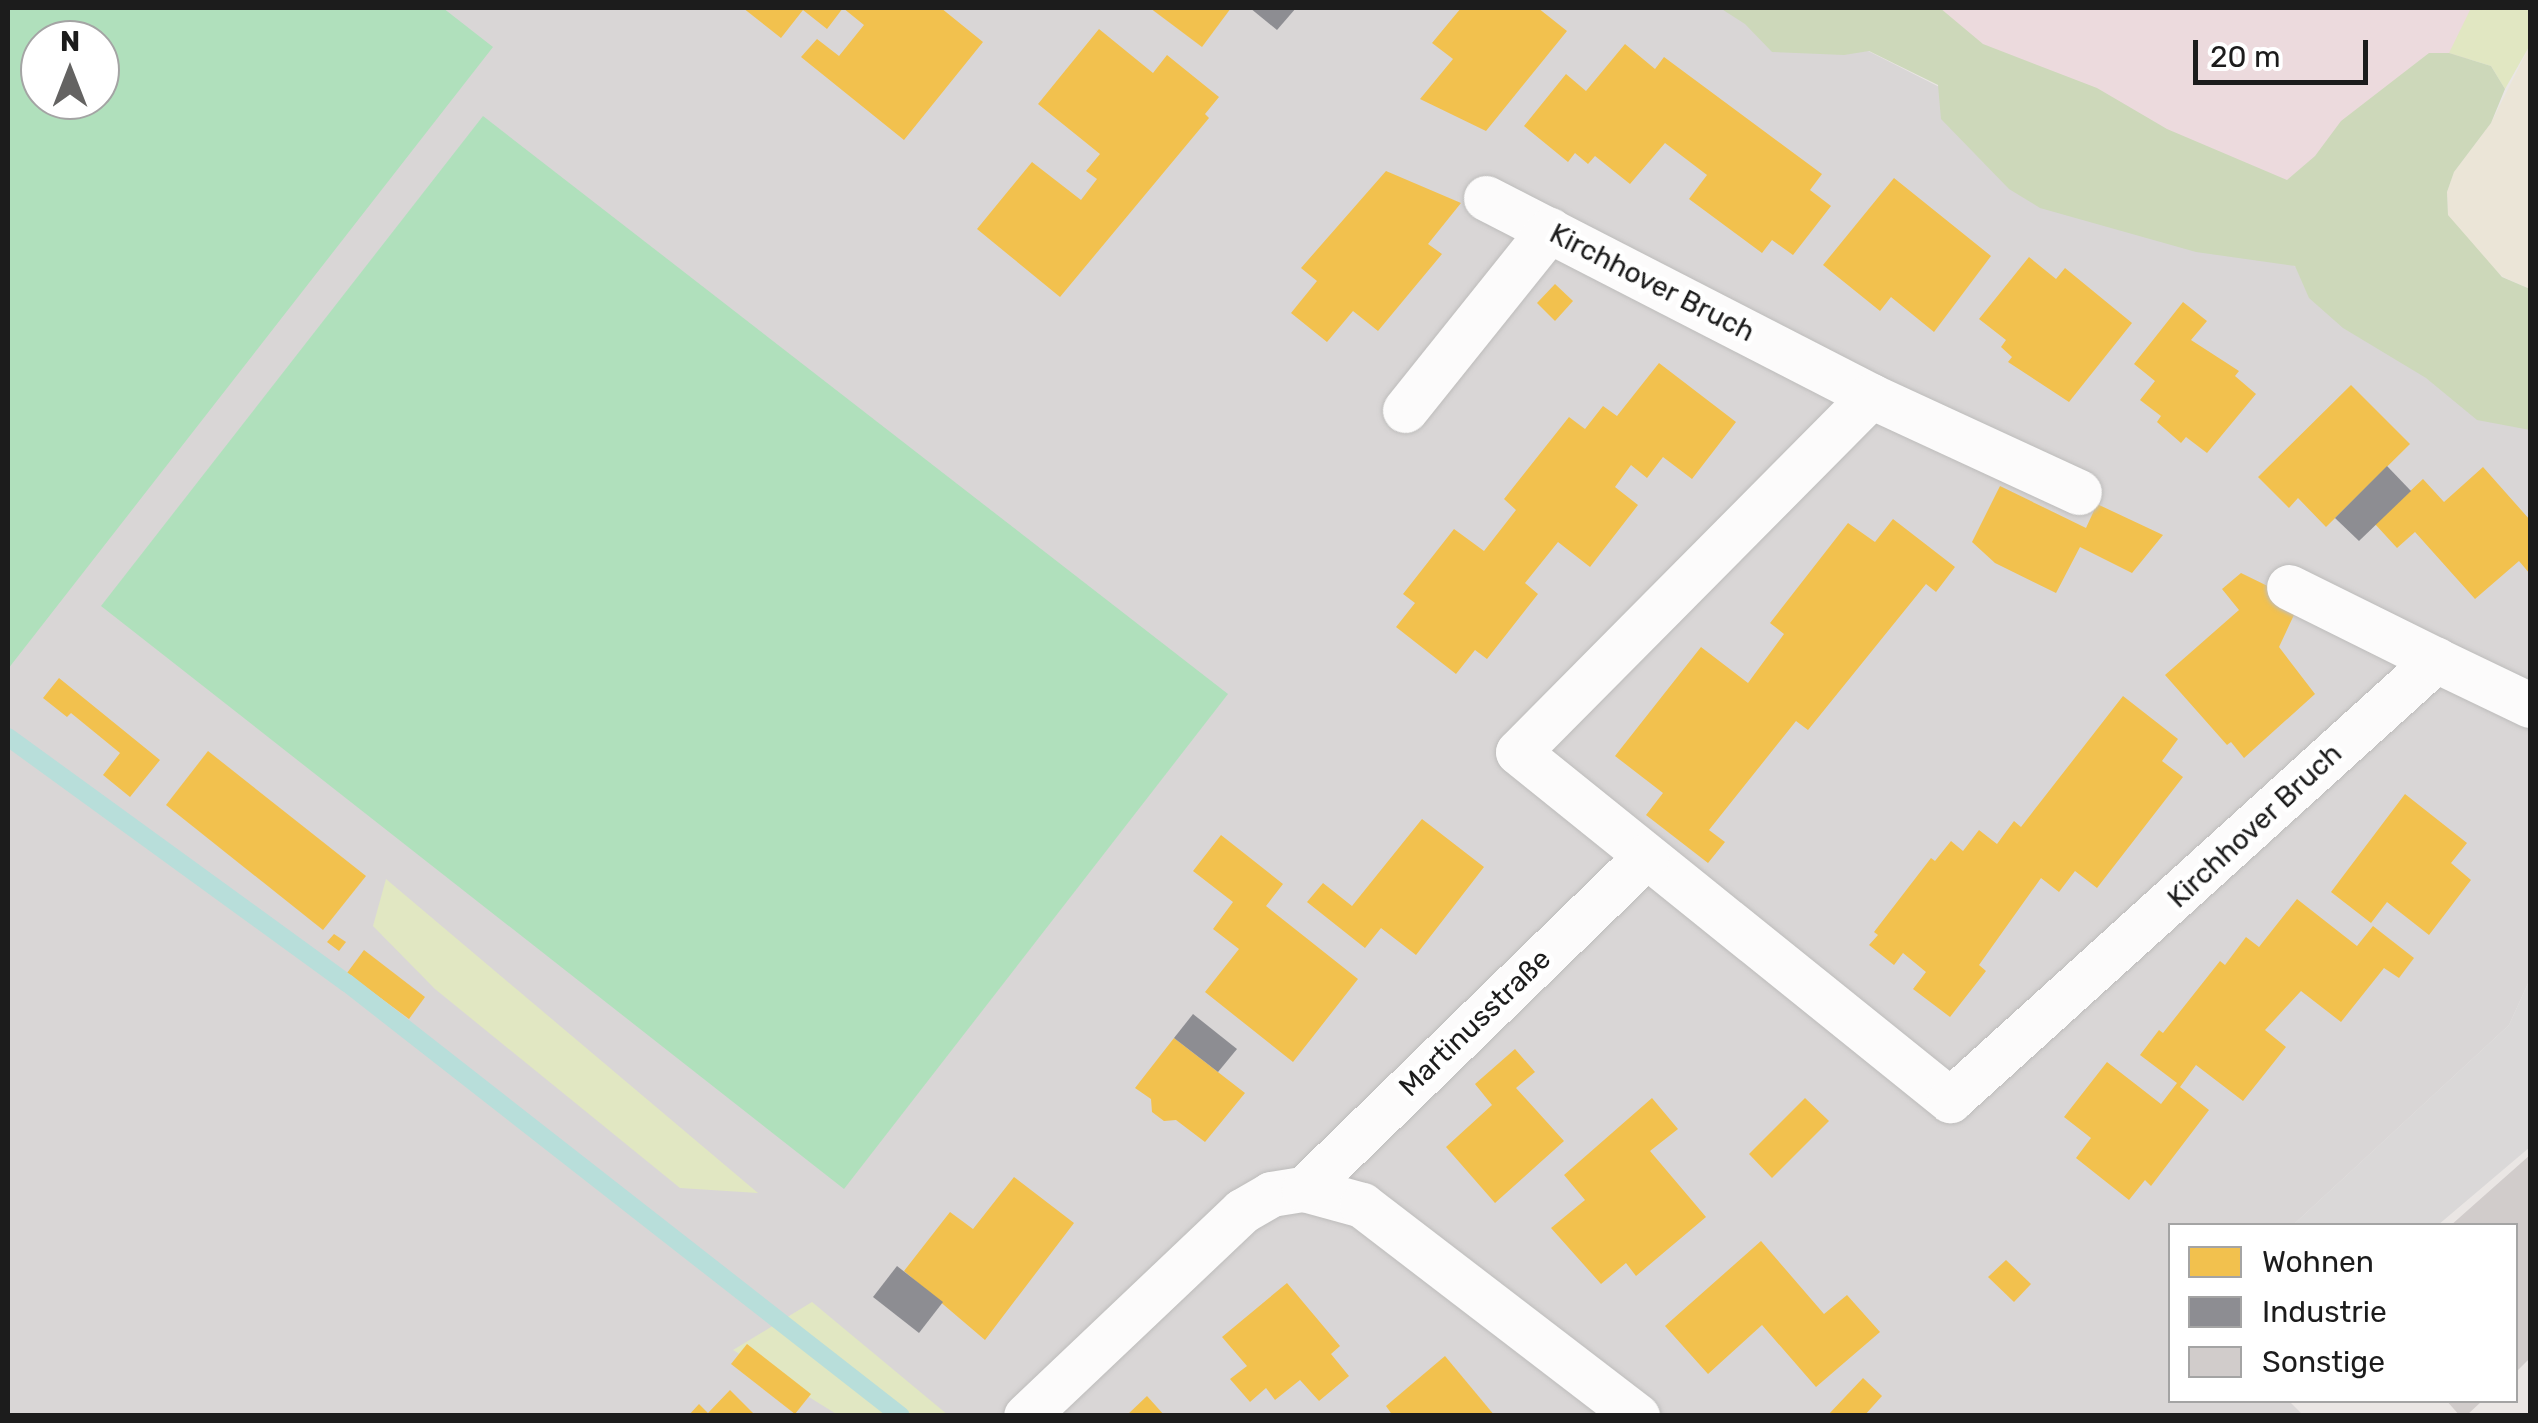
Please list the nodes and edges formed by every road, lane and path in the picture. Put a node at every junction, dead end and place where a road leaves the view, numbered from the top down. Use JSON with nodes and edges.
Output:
{"nodes":[{"id":1,"x":1486,"y":198,"type":"dead end"},
{"id":2,"x":1549,"y":230,"type":"junction"},
{"id":3,"x":1871,"y":396,"type":"junction"},
{"id":4,"x":1405,"y":410,"type":"dead end"},
{"id":5,"x":2079,"y":492,"type":"dead end"},
{"id":6,"x":2288,"y":587,"type":"dead end"},
{"id":7,"x":2436,"y":660,"type":"junction"},
{"id":8,"x":2530,"y":705,"type":"edge"},
{"id":9,"x":1646,"y":856,"type":"junction"},
{"id":10,"x":1304,"y":1189,"type":"junction"},
{"id":11,"x":1026,"y":1416,"type":"edge"},
{"id":12,"x":1637,"y":1416,"type":"edge"}],
"edges":[{"from":1,"to":2,"type":"street","name":"Kirchhover Bruch"},
{"from":2,"to":3,"type":"street","name":"Kirchhover Bruch"},
{"from":2,"to":4,"type":"street"},
{"from":3,"to":5,"type":"street","name":"Kirchhover Bruch"},
{"from":3,"to":9,"type":"street"},
{"from":6,"to":7,"type":"street"},
{"from":7,"to":8,"type":"street"},
{"from":7,"to":9,"type":"street","name":"Kirchhover Bruch"},
{"from":9,"to":10,"type":"street","name":"Martinusstraße"},
{"from":10,"to":11,"type":"street","name":"Martinusstraße"},
{"from":10,"to":12,"type":"street"}]}
